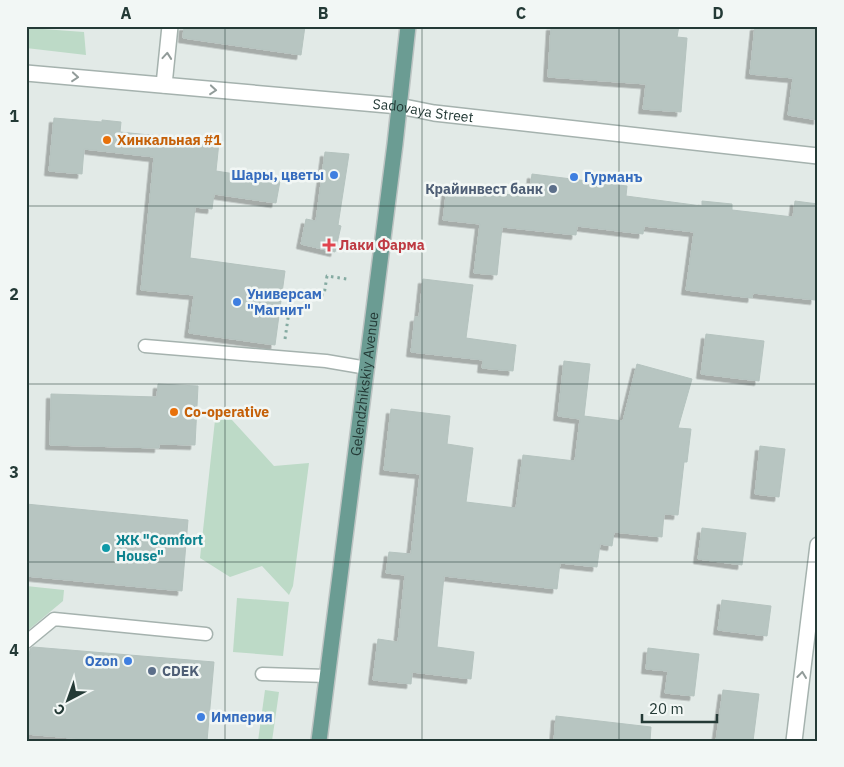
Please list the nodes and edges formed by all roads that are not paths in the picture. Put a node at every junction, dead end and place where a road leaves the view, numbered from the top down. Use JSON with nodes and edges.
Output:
{"nodes":[{"id":1,"x":170,"y":26,"type":"edge"},
{"id":2,"x":408,"y":26,"type":"edge"},
{"id":3,"x":26,"y":73,"type":"edge"},
{"id":4,"x":164,"y":85,"type":"junction"},
{"id":5,"x":399,"y":106,"type":"junction"},
{"id":6,"x":818,"y":156,"type":"edge"},
{"id":7,"x":145,"y":346,"type":"dead end"},
{"id":8,"x":367,"y":368,"type":"junction"},
{"id":9,"x":818,"y":545,"type":"edge"},
{"id":10,"x":206,"y":634,"type":"dead end"},
{"id":11,"x":26,"y":642,"type":"edge"},
{"id":12,"x":262,"y":674,"type":"dead end"},
{"id":13,"x":327,"y":676,"type":"junction"},
{"id":14,"x":319,"y":741,"type":"edge"},
{"id":15,"x":794,"y":741,"type":"edge"}],
"edges":[{"from":4,"to":1,"type":"street","one_way":true},
{"from":2,"to":5,"type":"main road","name":"Gelendzhikskiy Avenue"},
{"from":3,"to":4,"type":"street","name":"Sadovaya Street","one_way":true},
{"from":4,"to":5,"type":"street","name":"Sadovaya Street","one_way":true},
{"from":5,"to":6,"type":"street","name":"Sadovaya Street"},
{"from":5,"to":8,"type":"main road","name":"Gelendzhikskiy Avenue"},
{"from":7,"to":8,"type":"lane"},
{"from":8,"to":13,"type":"main road","name":"Gelendzhikskiy Avenue"},
{"from":15,"to":9,"type":"street","one_way":true},
{"from":10,"to":11,"type":"lane"},
{"from":12,"to":13,"type":"lane"},
{"from":13,"to":14,"type":"main road","name":"Gelendzhikskiy Avenue"}]}
